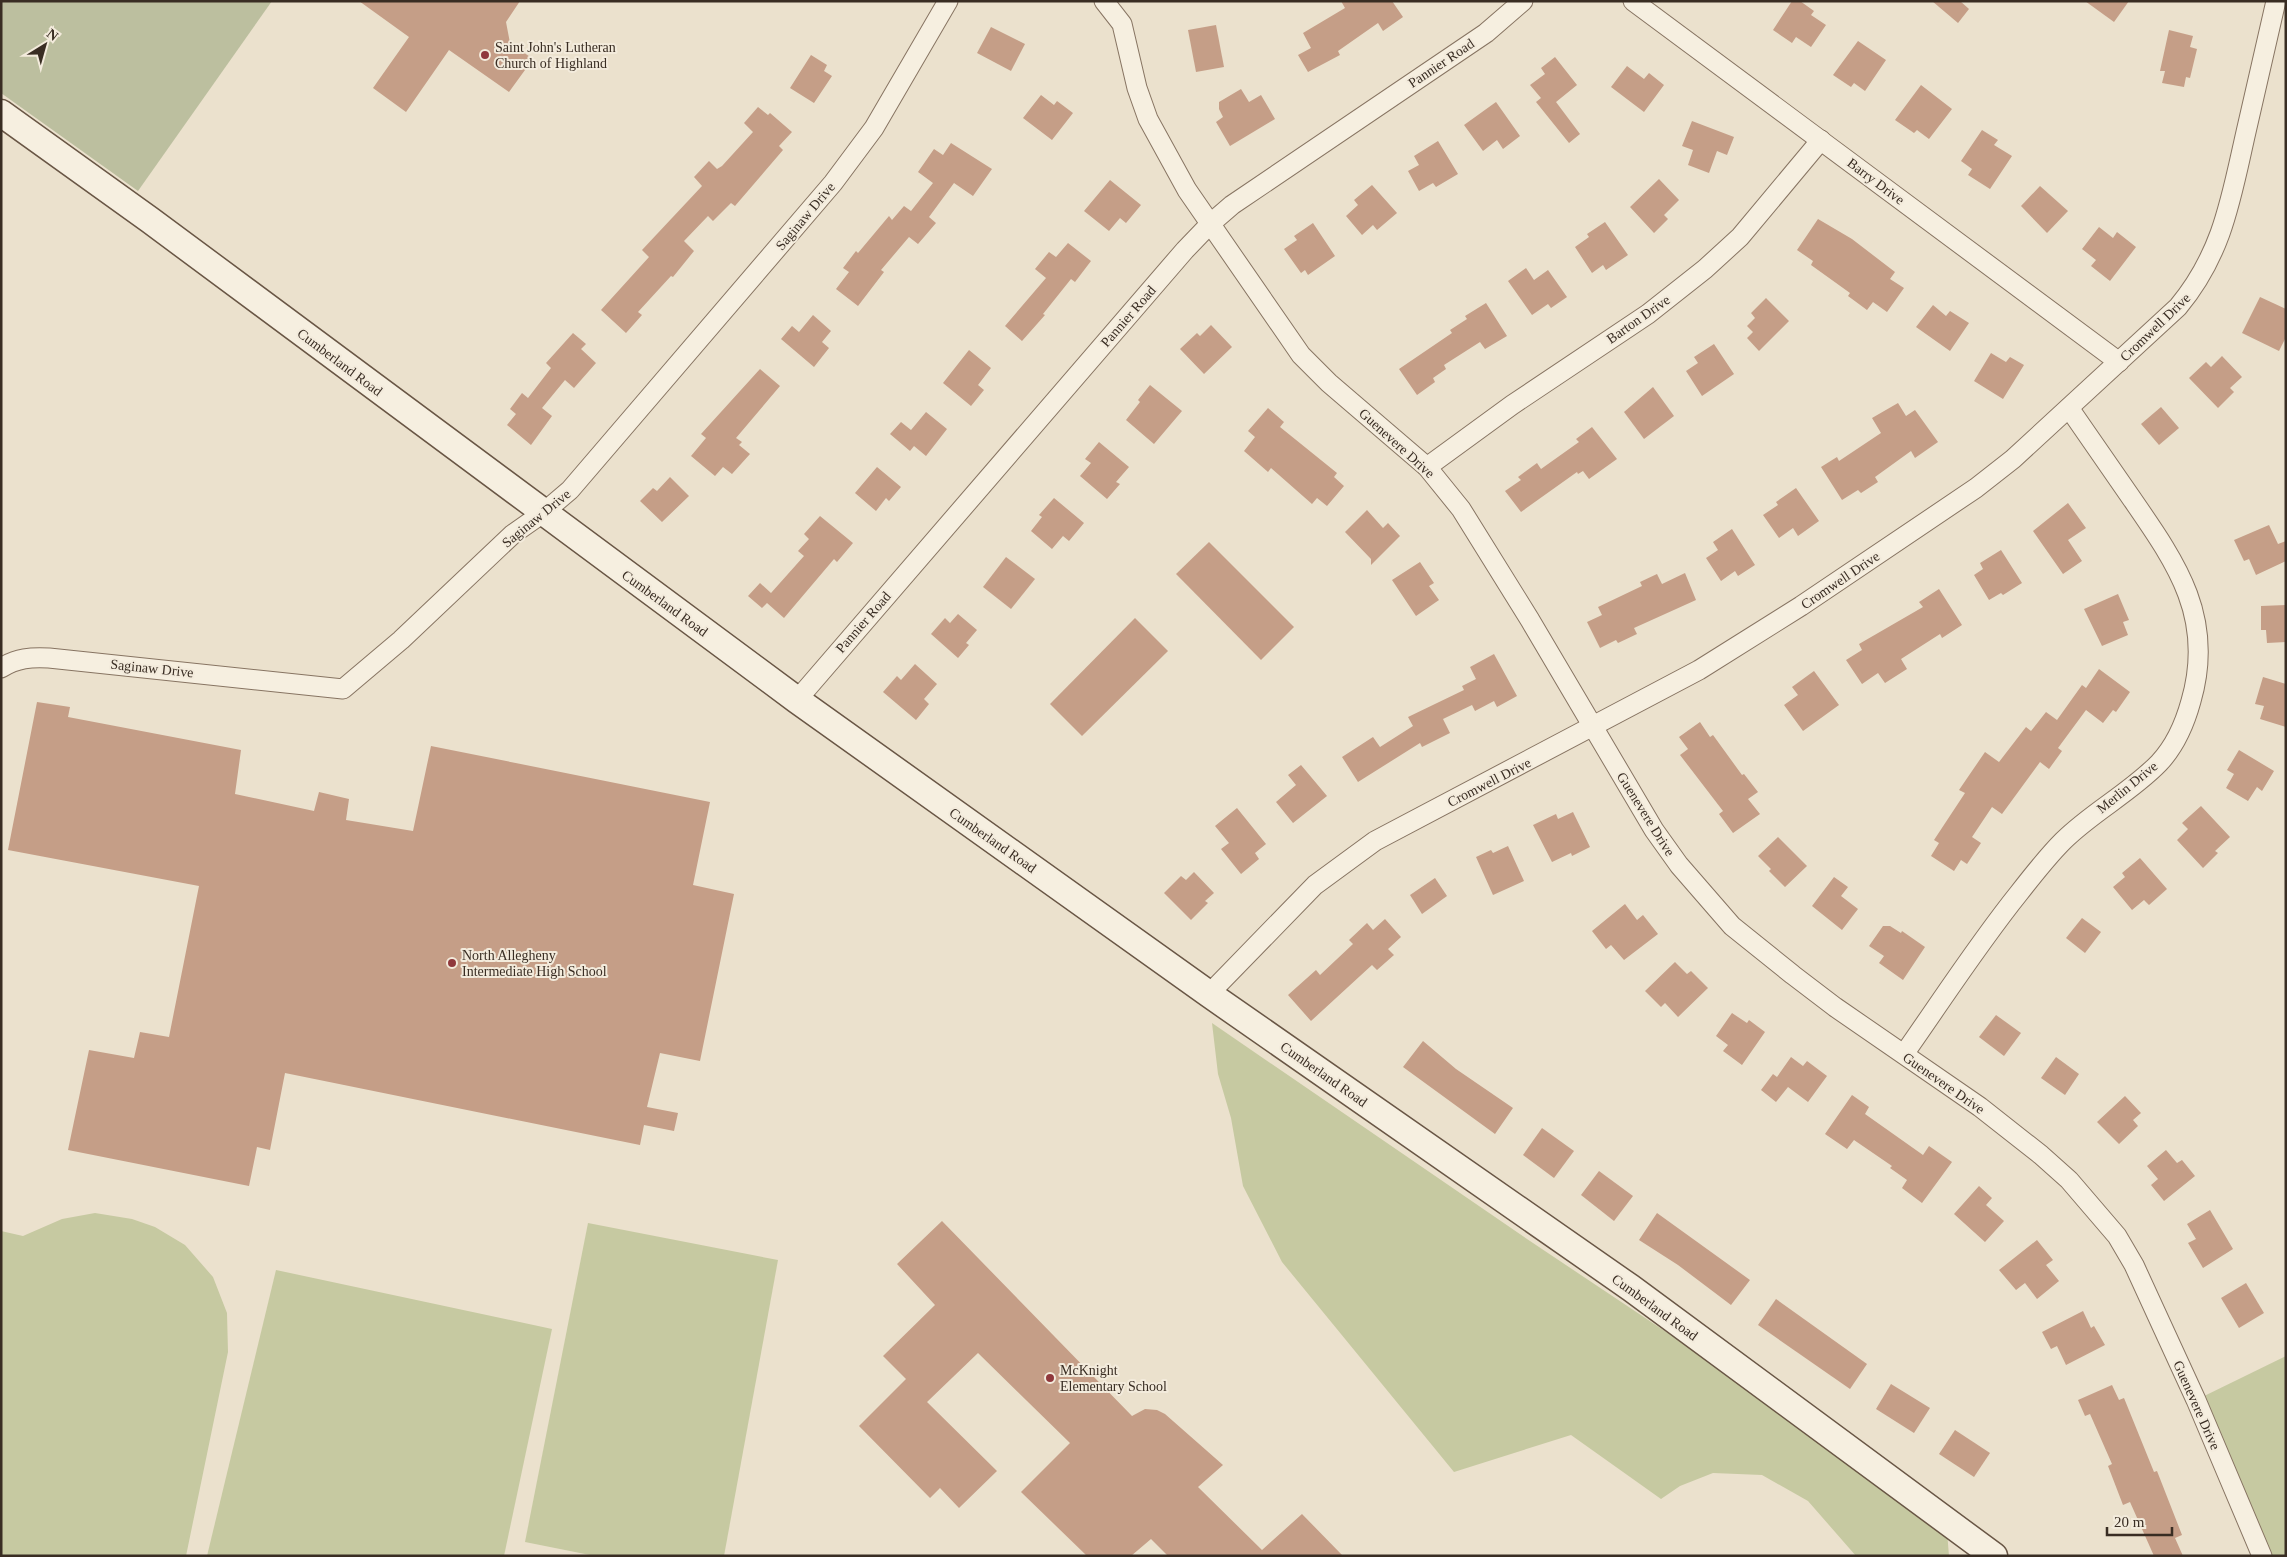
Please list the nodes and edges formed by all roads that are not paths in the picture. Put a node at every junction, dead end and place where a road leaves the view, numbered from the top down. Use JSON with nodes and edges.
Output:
{"nodes":[{"id":1,"x":948,"y":1,"type":"edge"},
{"id":2,"x":1523,"y":1,"type":"edge"},
{"id":3,"x":1633,"y":1,"type":"edge"},
{"id":4,"x":2273,"y":3,"type":"edge"},
{"id":5,"x":1113,"y":5,"type":"edge"},
{"id":6,"x":1,"y":112,"type":"edge"},
{"id":7,"x":1821,"y":140,"type":"junction"},
{"id":8,"x":1210,"y":224,"type":"junction"},
{"id":9,"x":2119,"y":362,"type":"junction"},
{"id":10,"x":2069,"y":408,"type":"junction"},
{"id":11,"x":1427,"y":467,"type":"junction"},
{"id":12,"x":543,"y":513,"type":"junction"},
{"id":13,"x":1,"y":668,"type":"edge"},
{"id":14,"x":796,"y":700,"type":"junction"},
{"id":15,"x":1594,"y":728,"type":"junction"},
{"id":16,"x":1209,"y":994,"type":"junction"},
{"id":17,"x":1904,"y":1054,"type":"junction"},
{"id":18,"x":1994,"y":1556,"type":"edge"},
{"id":19,"x":2262,"y":1556,"type":"edge"}],
"edges":[{"from":1,"to":12,"type":"street","name":"Saginaw Drive"},
{"from":2,"to":8,"type":"street","name":"Pannier Road"},
{"from":3,"to":7,"type":"street","name":"Barry Drive"},
{"from":4,"to":9,"type":"street","name":"Cromwell Drive"},
{"from":5,"to":8,"type":"street","name":"Guenevere Drive"},
{"from":6,"to":12,"type":"main road","name":"Cumberland Road"},
{"from":7,"to":9,"type":"street","name":"Barry Drive"},
{"from":7,"to":11,"type":"street","name":"Barton Drive"},
{"from":8,"to":11,"type":"street","name":"Guenevere Drive"},
{"from":8,"to":14,"type":"street","name":"Pannier Road"},
{"from":9,"to":10,"type":"street","name":"Cromwell Drive"},
{"from":10,"to":15,"type":"street","name":"Cromwell Drive"},
{"from":10,"to":17,"type":"street","name":"Merlin Drive"},
{"from":11,"to":15,"type":"street","name":"Guenevere Drive"},
{"from":12,"to":13,"type":"street","name":"Saginaw Drive"},
{"from":12,"to":14,"type":"main road","name":"Cumberland Road"},
{"from":14,"to":16,"type":"main road","name":"Cumberland Road"},
{"from":15,"to":16,"type":"street","name":"Cromwell Drive"},
{"from":15,"to":17,"type":"street","name":"Guenevere Drive"},
{"from":16,"to":18,"type":"main road","name":"Cumberland Road"},
{"from":17,"to":19,"type":"street","name":"Guenevere Drive"}]}
